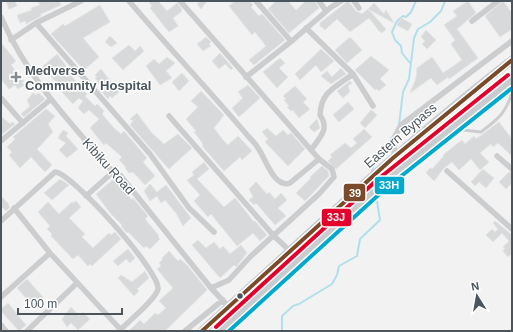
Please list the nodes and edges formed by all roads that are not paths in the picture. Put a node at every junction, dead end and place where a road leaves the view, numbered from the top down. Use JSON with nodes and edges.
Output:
{"nodes":[{"id":1,"x":82,"y":1,"type":"edge"},
{"id":2,"x":129,"y":1,"type":"edge"},
{"id":3,"x":180,"y":1,"type":"edge"},
{"id":4,"x":256,"y":1,"type":"edge"},
{"id":5,"x":319,"y":1,"type":"edge"},
{"id":6,"x":341,"y":1,"type":"edge"},
{"id":7,"x":354,"y":1,"type":"edge"},
{"id":8,"x":498,"y":1,"type":"edge"},
{"id":9,"x":359,"y":8,"type":"dead end"},
{"id":10,"x":326,"y":11,"type":"junction"},
{"id":11,"x":1,"y":17,"type":"edge"},
{"id":12,"x":472,"y":21,"type":"dead end"},
{"id":13,"x":36,"y":23,"type":"junction"},
{"id":14,"x":306,"y":28,"type":"junction"},
{"id":15,"x":11,"y":40,"type":"junction"},
{"id":16,"x":512,"y":41,"type":"edge"},
{"id":17,"x":291,"y":42,"type":"junction"},
{"id":18,"x":512,"y":60,"type":"edge"},
{"id":19,"x":354,"y":74,"type":"junction"},
{"id":20,"x":246,"y":77,"type":"junction"},
{"id":21,"x":512,"y":80,"type":"edge"},
{"id":22,"x":512,"y":92,"type":"edge"},
{"id":23,"x":1,"y":98,"type":"edge"},
{"id":24,"x":50,"y":100,"type":"junction"},
{"id":25,"x":373,"y":106,"type":"dead end"},
{"id":26,"x":169,"y":116,"type":"dead end"},
{"id":27,"x":23,"y":123,"type":"junction"},
{"id":28,"x":450,"y":129,"type":"junction"},
{"id":29,"x":1,"y":141,"type":"edge"},
{"id":30,"x":311,"y":150,"type":"junction"},
{"id":31,"x":497,"y":156,"type":"dead end"},
{"id":32,"x":394,"y":157,"type":"junction"},
{"id":33,"x":319,"y":159,"type":"junction"},
{"id":34,"x":512,"y":169,"type":"edge"},
{"id":35,"x":447,"y":171,"type":"dead end"},
{"id":36,"x":114,"y":172,"type":"junction"},
{"id":37,"x":86,"y":196,"type":"junction"},
{"id":38,"x":14,"y":208,"type":"junction"},
{"id":39,"x":1,"y":221,"type":"edge"},
{"id":40,"x":512,"y":230,"type":"edge"},
{"id":41,"x":214,"y":232,"type":"dead end"},
{"id":42,"x":274,"y":236,"type":"junction"},
{"id":43,"x":291,"y":252,"type":"junction"},
{"id":44,"x":50,"y":253,"type":"junction"},
{"id":45,"x":77,"y":283,"type":"junction"},
{"id":46,"x":211,"y":288,"type":"junction"},
{"id":47,"x":1,"y":297,"type":"edge"},
{"id":48,"x":226,"y":303,"type":"junction"},
{"id":49,"x":1,"y":325,"type":"edge"},
{"id":50,"x":120,"y":330,"type":"edge"},
{"id":51,"x":6,"y":331,"type":"edge"},
{"id":52,"x":27,"y":331,"type":"edge"},
{"id":53,"x":185,"y":331,"type":"edge"},
{"id":54,"x":202,"y":331,"type":"edge"},
{"id":55,"x":220,"y":331,"type":"edge"}],
"edges":[{"from":1,"to":13,"type":"street"},
{"from":2,"to":33,"type":"street"},
{"from":3,"to":20,"type":"street"},
{"from":4,"to":17,"type":"street"},
{"from":5,"to":10,"type":"street"},
{"from":6,"to":10,"type":"street"},
{"from":7,"to":9,"type":"street"},
{"from":8,"to":12,"type":"street"},
{"from":10,"to":14,"type":"street"},
{"from":11,"to":15,"type":"street","name":"Kibiku Road"},
{"from":13,"to":15,"type":"street"},
{"from":13,"to":41,"type":"street"},
{"from":14,"to":17,"type":"street"},
{"from":14,"to":19,"type":"street"},
{"from":15,"to":24,"type":"street","name":"Kibiku Road"},
{"from":16,"to":32,"type":"street"},
{"from":17,"to":20,"type":"street"},
{"from":18,"to":32,"type":"main road","name":"Eastern Bypass"},
{"from":19,"to":25,"type":"street"},
{"from":19,"to":30,"type":"street"},
{"from":20,"to":30,"type":"street"},
{"from":21,"to":28,"type":"main road","name":"Eastern Bypass"},
{"from":22,"to":28,"type":"lane"},
{"from":23,"to":27,"type":"street"},
{"from":24,"to":27,"type":"street"},
{"from":24,"to":36,"type":"street","name":"Kibiku Road"},
{"from":26,"to":42,"type":"street"},
{"from":27,"to":29,"type":"street"},
{"from":28,"to":55,"type":"main road","name":"Eastern Bypass"},
{"from":30,"to":33,"type":"street"},
{"from":31,"to":34,"type":"street"},
{"from":32,"to":43,"type":"main road","name":"Eastern Bypass"},
{"from":33,"to":42,"type":"street"},
{"from":35,"to":40,"type":"street"},
{"from":36,"to":37,"type":"street"},
{"from":36,"to":46,"type":"street","name":"Kibiku Road"},
{"from":37,"to":38,"type":"street"},
{"from":37,"to":50,"type":"street"},
{"from":38,"to":39,"type":"street"},
{"from":38,"to":44,"type":"street"},
{"from":42,"to":43,"type":"street"},
{"from":42,"to":46,"type":"street"},
{"from":43,"to":48,"type":"main road","name":"Eastern Bypass"},
{"from":44,"to":45,"type":"street"},
{"from":44,"to":47,"type":"street"},
{"from":45,"to":50,"type":"street"},
{"from":45,"to":52,"type":"street"},
{"from":46,"to":48,"type":"street","name":"Kibiku Road"},
{"from":48,"to":53,"type":"street"},
{"from":48,"to":54,"type":"main road","name":"Eastern Bypass"},
{"from":49,"to":51,"type":"street"}]}
